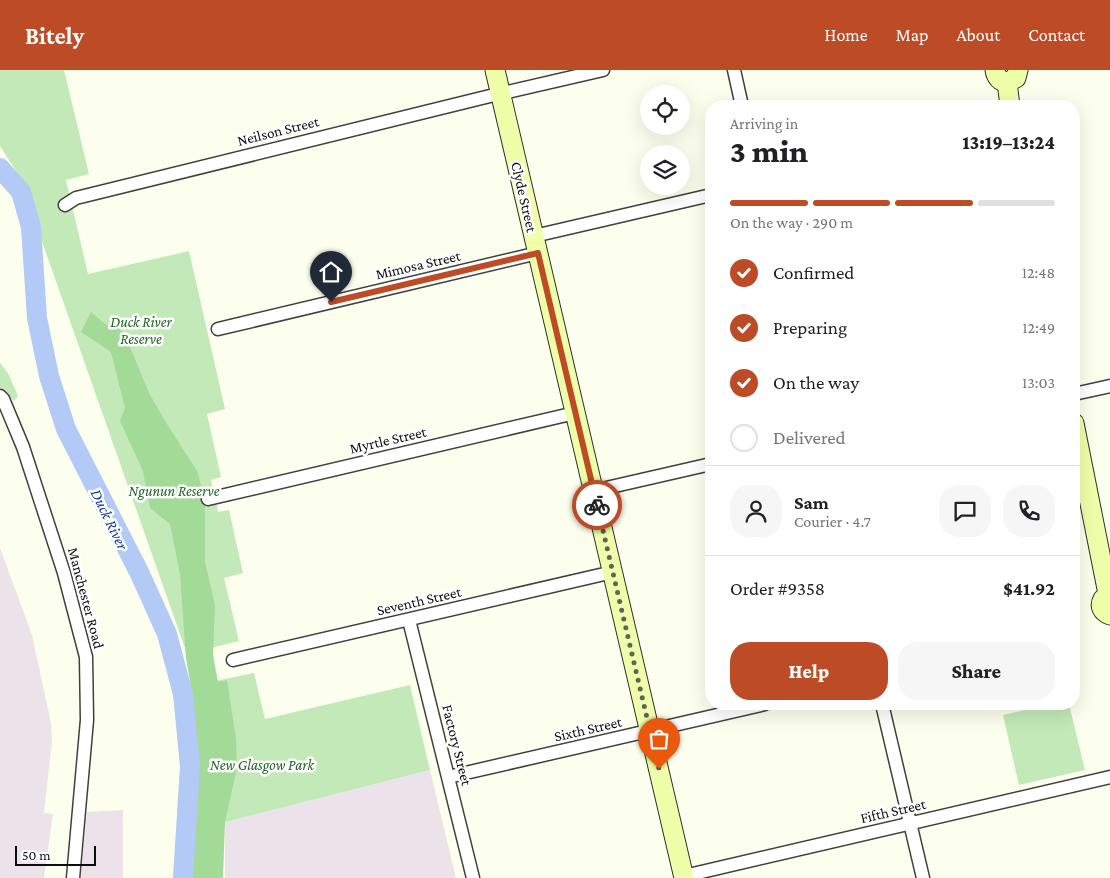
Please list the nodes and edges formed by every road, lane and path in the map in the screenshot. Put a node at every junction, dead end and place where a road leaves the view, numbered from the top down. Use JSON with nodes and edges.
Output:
{"nodes":[{"id":1,"x":495,"y":70,"type":"edge"},
{"id":2,"x":603,"y":70,"type":"edge"},
{"id":3,"x":734,"y":70,"type":"edge"},
{"id":4,"x":1007,"y":74,"type":"edge"},
{"id":5,"x":500,"y":94,"type":"junction"},
{"id":6,"x":741,"y":100,"type":"edge"},
{"id":7,"x":1009,"y":100,"type":"edge"},
{"id":8,"x":705,"y":197,"type":"edge"},
{"id":9,"x":65,"y":205,"type":"dead end"},
{"id":10,"x":536,"y":245,"type":"junction"},
{"id":11,"x":218,"y":329,"type":"dead end"},
{"id":12,"x":1110,"y":386,"type":"edge"},
{"id":13,"x":1080,"y":393,"type":"edge"},
{"id":14,"x":0,"y":396,"type":"edge"},
{"id":15,"x":575,"y":413,"type":"junction"},
{"id":16,"x":705,"y":465,"type":"edge"},
{"id":17,"x":593,"y":491,"type":"junction"},
{"id":18,"x":1081,"y":494,"type":"edge"},
{"id":19,"x":208,"y":499,"type":"dead end"},
{"id":20,"x":612,"y":572,"type":"junction"},
{"id":21,"x":1109,"y":594,"type":"edge"},
{"id":22,"x":1110,"y":615,"type":"edge"},
{"id":23,"x":410,"y":620,"type":"junction"},
{"id":24,"x":233,"y":660,"type":"dead end"},
{"id":25,"x":739,"y":710,"type":"edge"},
{"id":26,"x":883,"y":710,"type":"edge"},
{"id":27,"x":650,"y":731,"type":"junction"},
{"id":28,"x":448,"y":777,"type":"junction"},
{"id":29,"x":1110,"y":777,"type":"edge"},
{"id":30,"x":910,"y":824,"type":"junction"},
{"id":31,"x":684,"y":877,"type":"edge"},
{"id":32,"x":73,"y":878,"type":"edge"},
{"id":33,"x":473,"y":878,"type":"edge"},
{"id":34,"x":922,"y":878,"type":"edge"}],
"edges":[{"from":1,"to":5,"type":"main road","name":"Clyde Street"},
{"from":2,"to":5,"type":"street","name":"Neilson Street"},
{"from":3,"to":6,"type":"street"},
{"from":4,"to":7,"type":"main road"},
{"from":5,"to":9,"type":"street","name":"Neilson Street"},
{"from":5,"to":10,"type":"main road","name":"Clyde Street"},
{"from":8,"to":10,"type":"street","name":"Mimosa Street"},
{"from":10,"to":11,"type":"street","name":"Mimosa Street"},
{"from":10,"to":15,"type":"main road","name":"Clyde Street"},
{"from":12,"to":13,"type":"street"},
{"from":14,"to":32,"type":"street","name":"Manchester Road"},
{"from":15,"to":17,"type":"main road","name":"Clyde Street"},
{"from":15,"to":19,"type":"street","name":"Myrtle Street"},
{"from":16,"to":17,"type":"street"},
{"from":17,"to":20,"type":"main road","name":"Clyde Street"},
{"from":18,"to":21,"type":"main road"},
{"from":20,"to":23,"type":"street","name":"Seventh Street"},
{"from":20,"to":27,"type":"main road","name":"Clyde Street"},
{"from":21,"to":22,"type":"main road"},
{"from":23,"to":24,"type":"street","name":"Seventh Street"},
{"from":23,"to":28,"type":"street","name":"Factory Street"},
{"from":25,"to":27,"type":"street","name":"Sixth Street"},
{"from":26,"to":30,"type":"street"},
{"from":27,"to":28,"type":"street","name":"Sixth Street"},
{"from":27,"to":31,"type":"main road","name":"Clyde Street"},
{"from":28,"to":33,"type":"street","name":"Factory Street"},
{"from":29,"to":30,"type":"street","name":"Fifth Street"},
{"from":30,"to":31,"type":"street","name":"Fifth Street"},
{"from":30,"to":34,"type":"street"}]}
